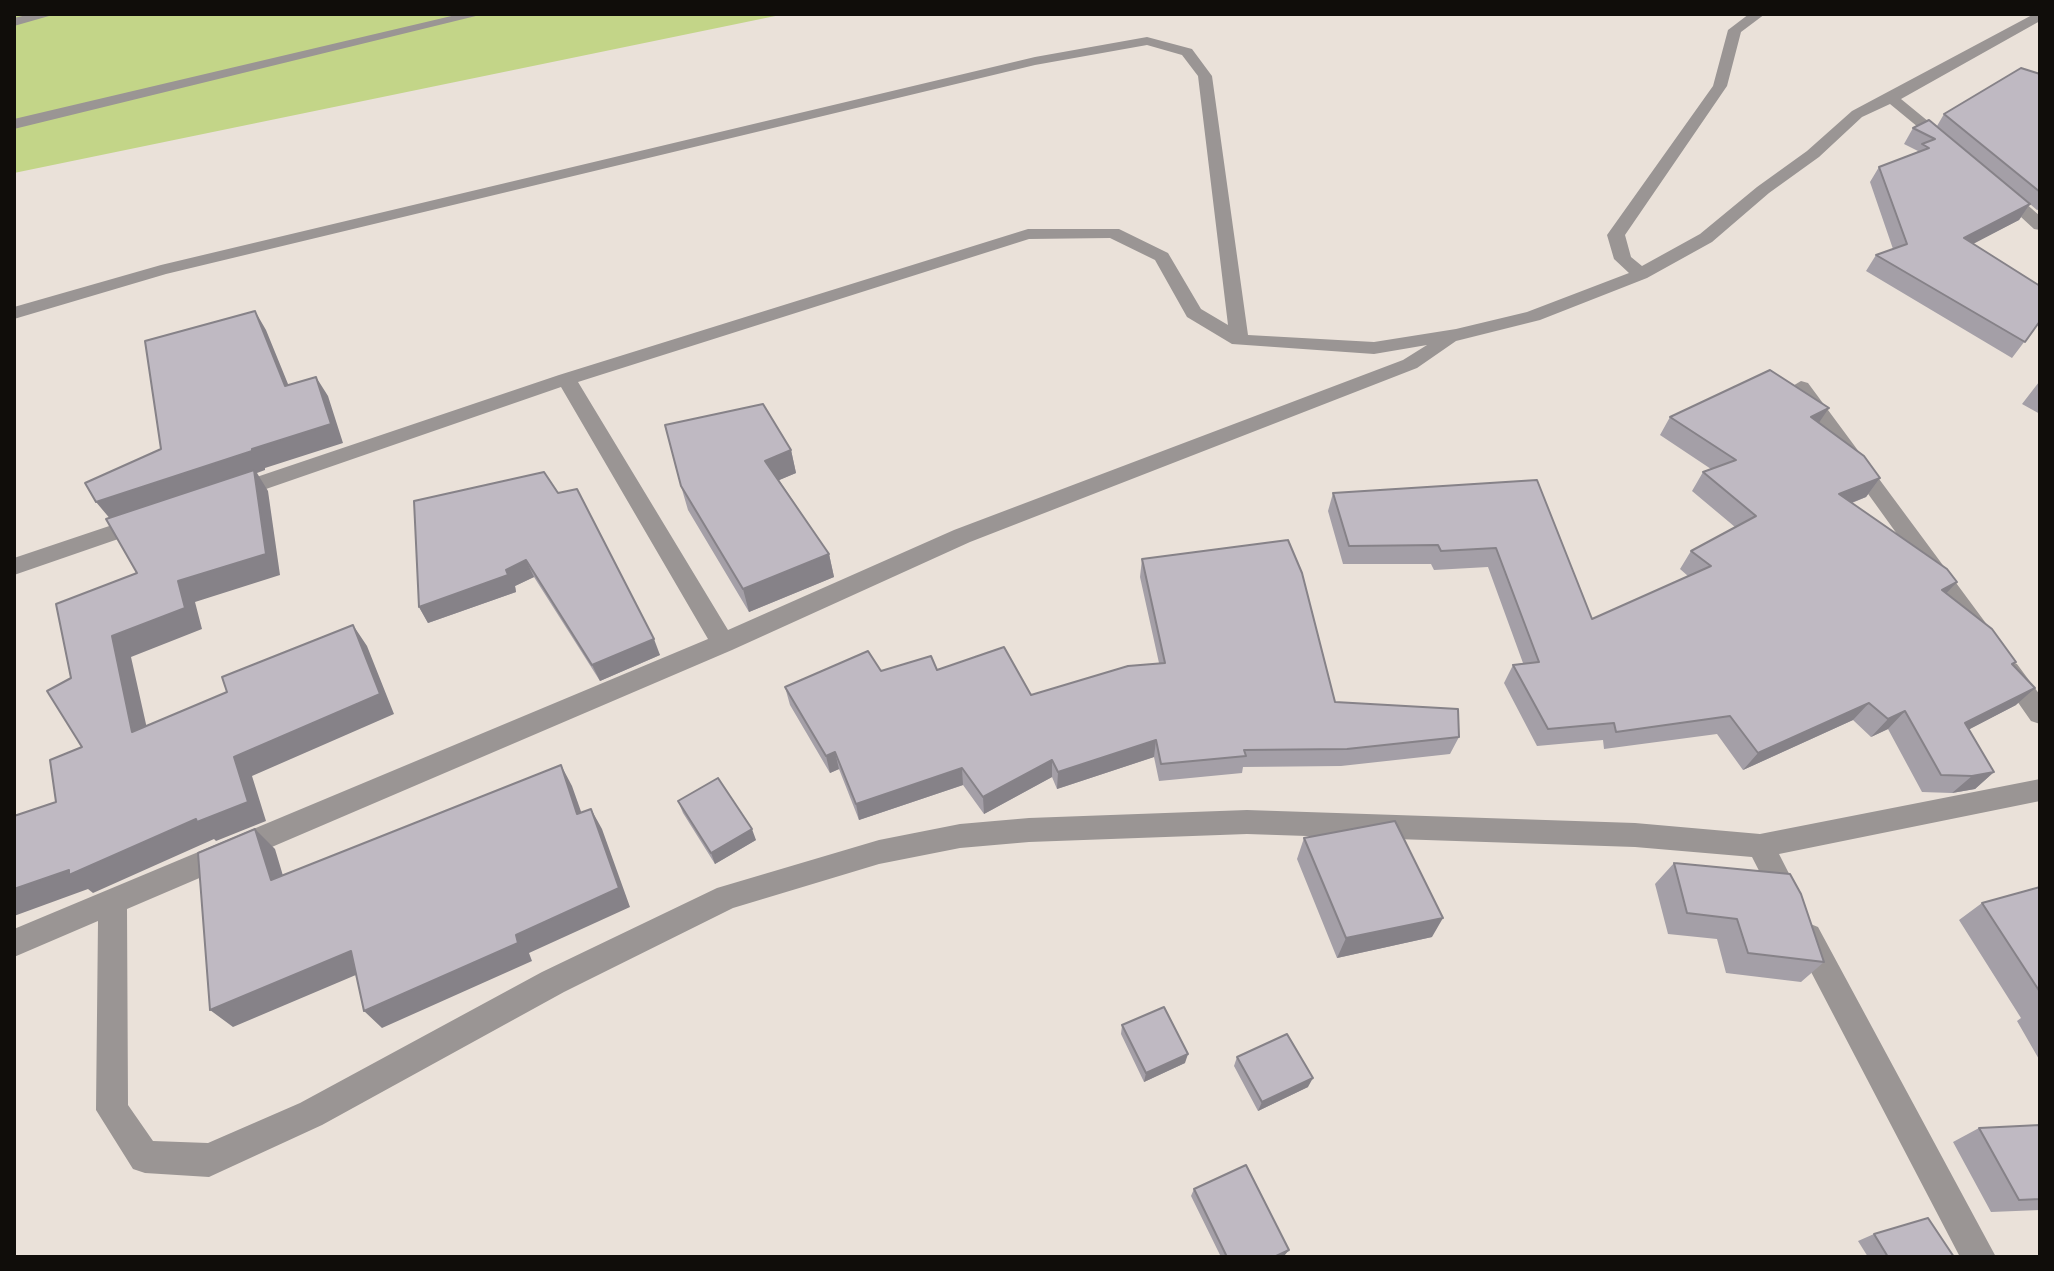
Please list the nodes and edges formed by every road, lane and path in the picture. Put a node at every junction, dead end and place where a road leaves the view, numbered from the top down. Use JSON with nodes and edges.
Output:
{"nodes":[{"id":1,"x":49,"y":14,"type":"edge"},
{"id":2,"x":477,"y":14,"type":"edge"},
{"id":3,"x":1758,"y":14,"type":"edge"},
{"id":4,"x":2040,"y":16,"type":"edge"},
{"id":5,"x":14,"y":22,"type":"edge"},
{"id":6,"x":1891,"y":98,"type":"junction"},
{"id":7,"x":14,"y":124,"type":"edge"},
{"id":8,"x":1953,"y":149,"type":"edge"},
{"id":9,"x":1988,"y":180,"type":"edge"},
{"id":10,"x":2040,"y":225,"type":"edge"},
{"id":11,"x":1641,"y":274,"type":"junction"},
{"id":12,"x":14,"y":313,"type":"edge"},
{"id":13,"x":1456,"y":335,"type":"junction"},
{"id":14,"x":1239,"y":340,"type":"junction"},
{"id":15,"x":566,"y":379,"type":"junction"},
{"id":16,"x":1801,"y":387,"type":"edge"},
{"id":17,"x":208,"y":501,"type":"edge"},
{"id":18,"x":163,"y":516,"type":"edge"},
{"id":19,"x":14,"y":567,"type":"edge"},
{"id":20,"x":723,"y":643,"type":"junction"},
{"id":21,"x":2040,"y":714,"type":"edge"},
{"id":22,"x":2040,"y":790,"type":"edge"},
{"id":23,"x":1760,"y":846,"type":"junction"},
{"id":24,"x":113,"y":900,"type":"junction"},
{"id":25,"x":14,"y":943,"type":"edge"},
{"id":26,"x":1979,"y":1257,"type":"edge"}],
"edges":[{"from":1,"to":5,"type":"street"},
{"from":2,"to":7,"type":"street"},
{"from":3,"to":11,"type":"street"},
{"from":4,"to":6,"type":"street"},
{"from":6,"to":8,"type":"street"},
{"from":6,"to":11,"type":"street"},
{"from":9,"to":10,"type":"street"},
{"from":11,"to":13,"type":"street"},
{"from":12,"to":14,"type":"street"},
{"from":13,"to":14,"type":"street"},
{"from":13,"to":20,"type":"street"},
{"from":14,"to":15,"type":"street"},
{"from":15,"to":17,"type":"street"},
{"from":15,"to":20,"type":"street"},
{"from":16,"to":21,"type":"street"},
{"from":18,"to":19,"type":"street"},
{"from":20,"to":24,"type":"street"},
{"from":22,"to":23,"type":"street"},
{"from":23,"to":24,"type":"street"},
{"from":23,"to":26,"type":"street"},
{"from":24,"to":25,"type":"street"}]}
